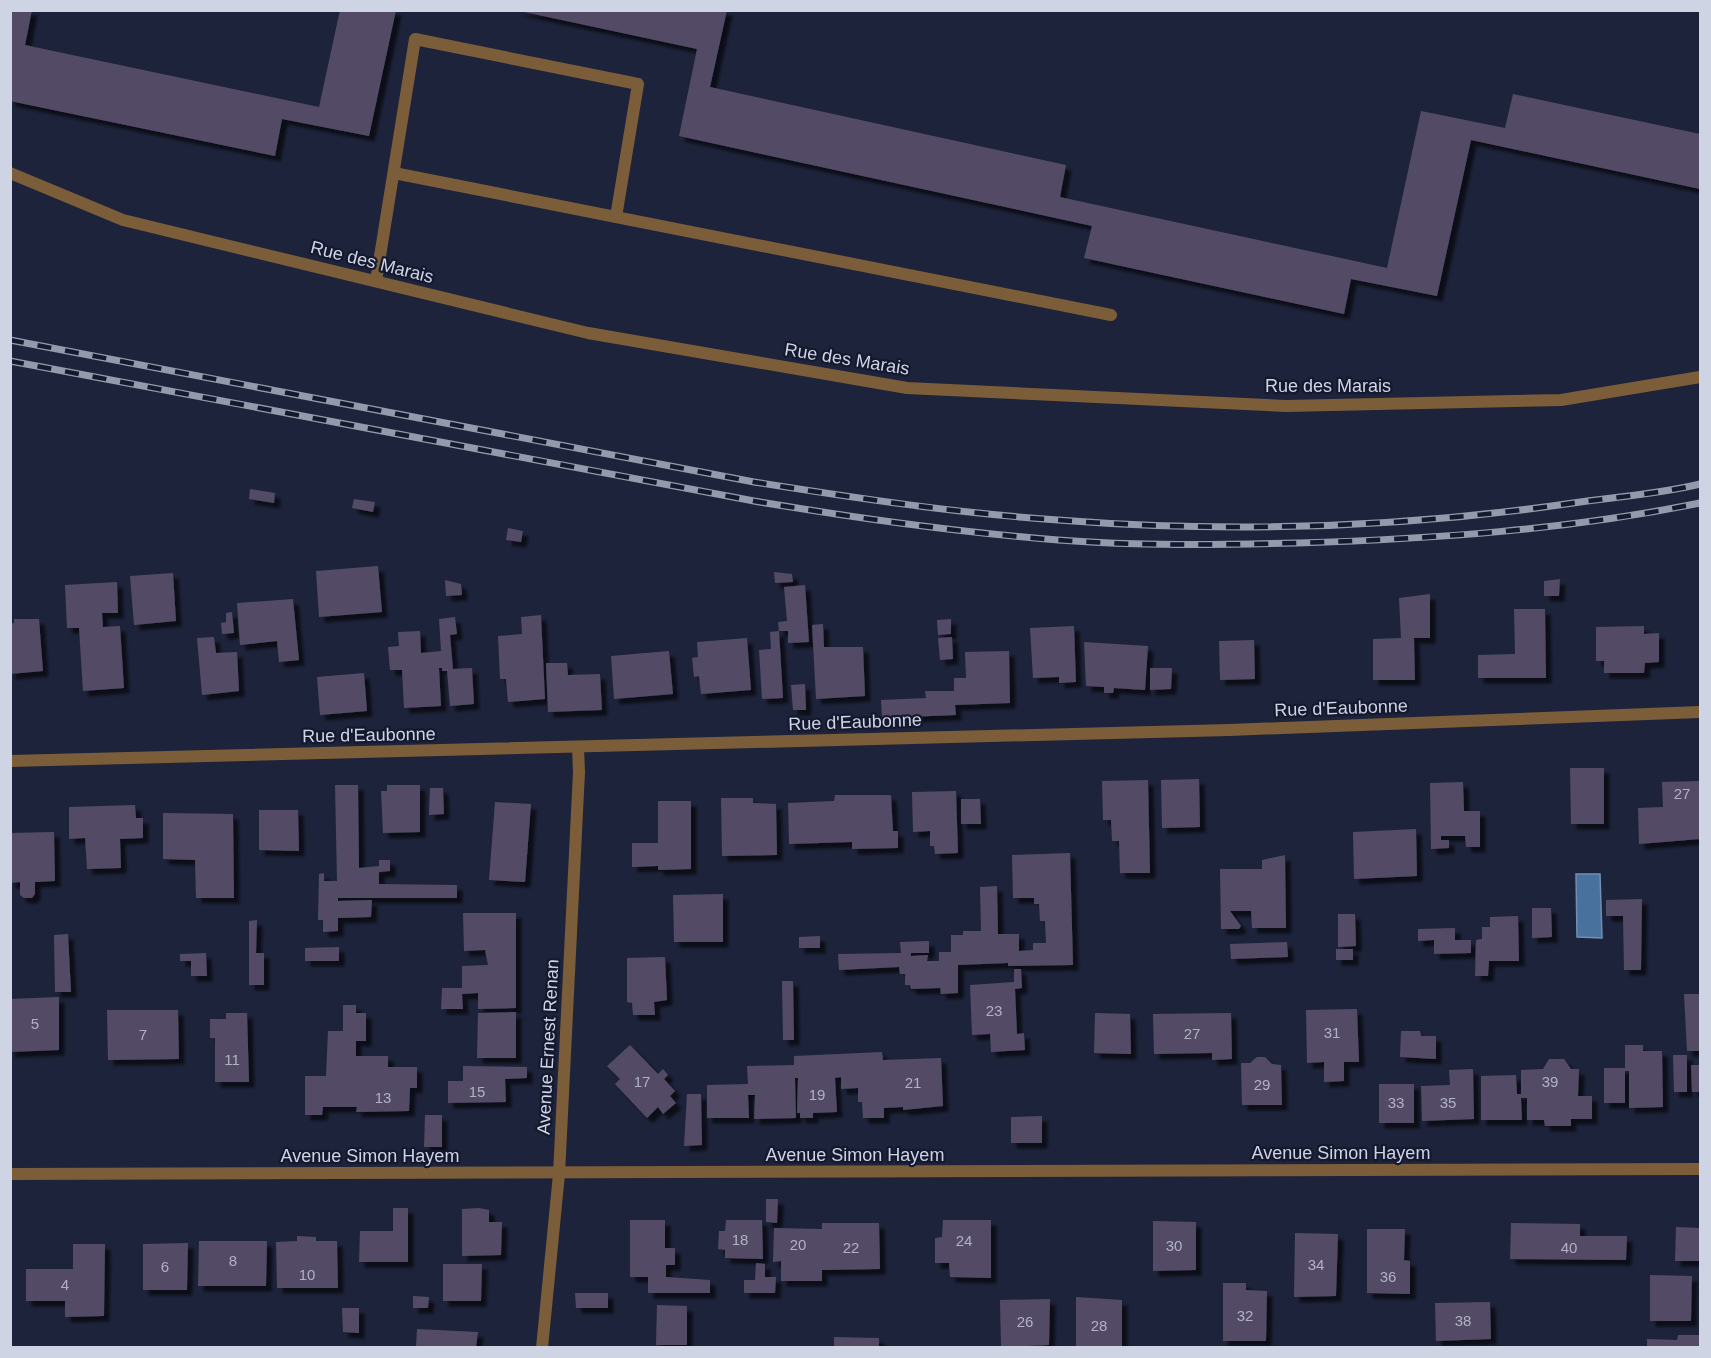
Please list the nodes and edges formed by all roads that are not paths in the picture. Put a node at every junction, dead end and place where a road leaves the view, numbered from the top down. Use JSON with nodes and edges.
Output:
{"nodes":[{"id":1,"x":10,"y":173,"type":"edge"},
{"id":2,"x":394,"y":173,"type":"junction"},
{"id":3,"x":616,"y":217,"type":"junction"},
{"id":4,"x":376,"y":281,"type":"junction"},
{"id":5,"x":1111,"y":315,"type":"dead end"},
{"id":6,"x":1701,"y":377,"type":"edge"},
{"id":7,"x":1701,"y":712,"type":"edge"},
{"id":8,"x":578,"y":748,"type":"junction"},
{"id":9,"x":10,"y":760,"type":"edge"},
{"id":10,"x":1701,"y":1169,"type":"edge"},
{"id":11,"x":10,"y":1174,"type":"edge"},
{"id":12,"x":559,"y":1174,"type":"junction"},
{"id":13,"x":542,"y":1347,"type":"edge"}],
"edges":[{"from":1,"to":4,"type":"street","name":"Rue des Marais"},
{"from":2,"to":3,"type":"street"},
{"from":2,"to":3,"type":"street"},
{"from":2,"to":4,"type":"street"},
{"from":3,"to":5,"type":"street"},
{"from":4,"to":6,"type":"street","name":"Rue des Marais"},
{"from":7,"to":8,"type":"street","name":"Rue d'Eaubonne"},
{"from":8,"to":9,"type":"street","name":"Rue d'Eaubonne"},
{"from":8,"to":12,"type":"street","name":"Avenue Ernest Renan"},
{"from":10,"to":12,"type":"street","name":"Avenue Simon Hayem"},
{"from":11,"to":12,"type":"street","name":"Avenue Simon Hayem"},
{"from":12,"to":13,"type":"street","name":"Avenue Ernest Renan"}]}
